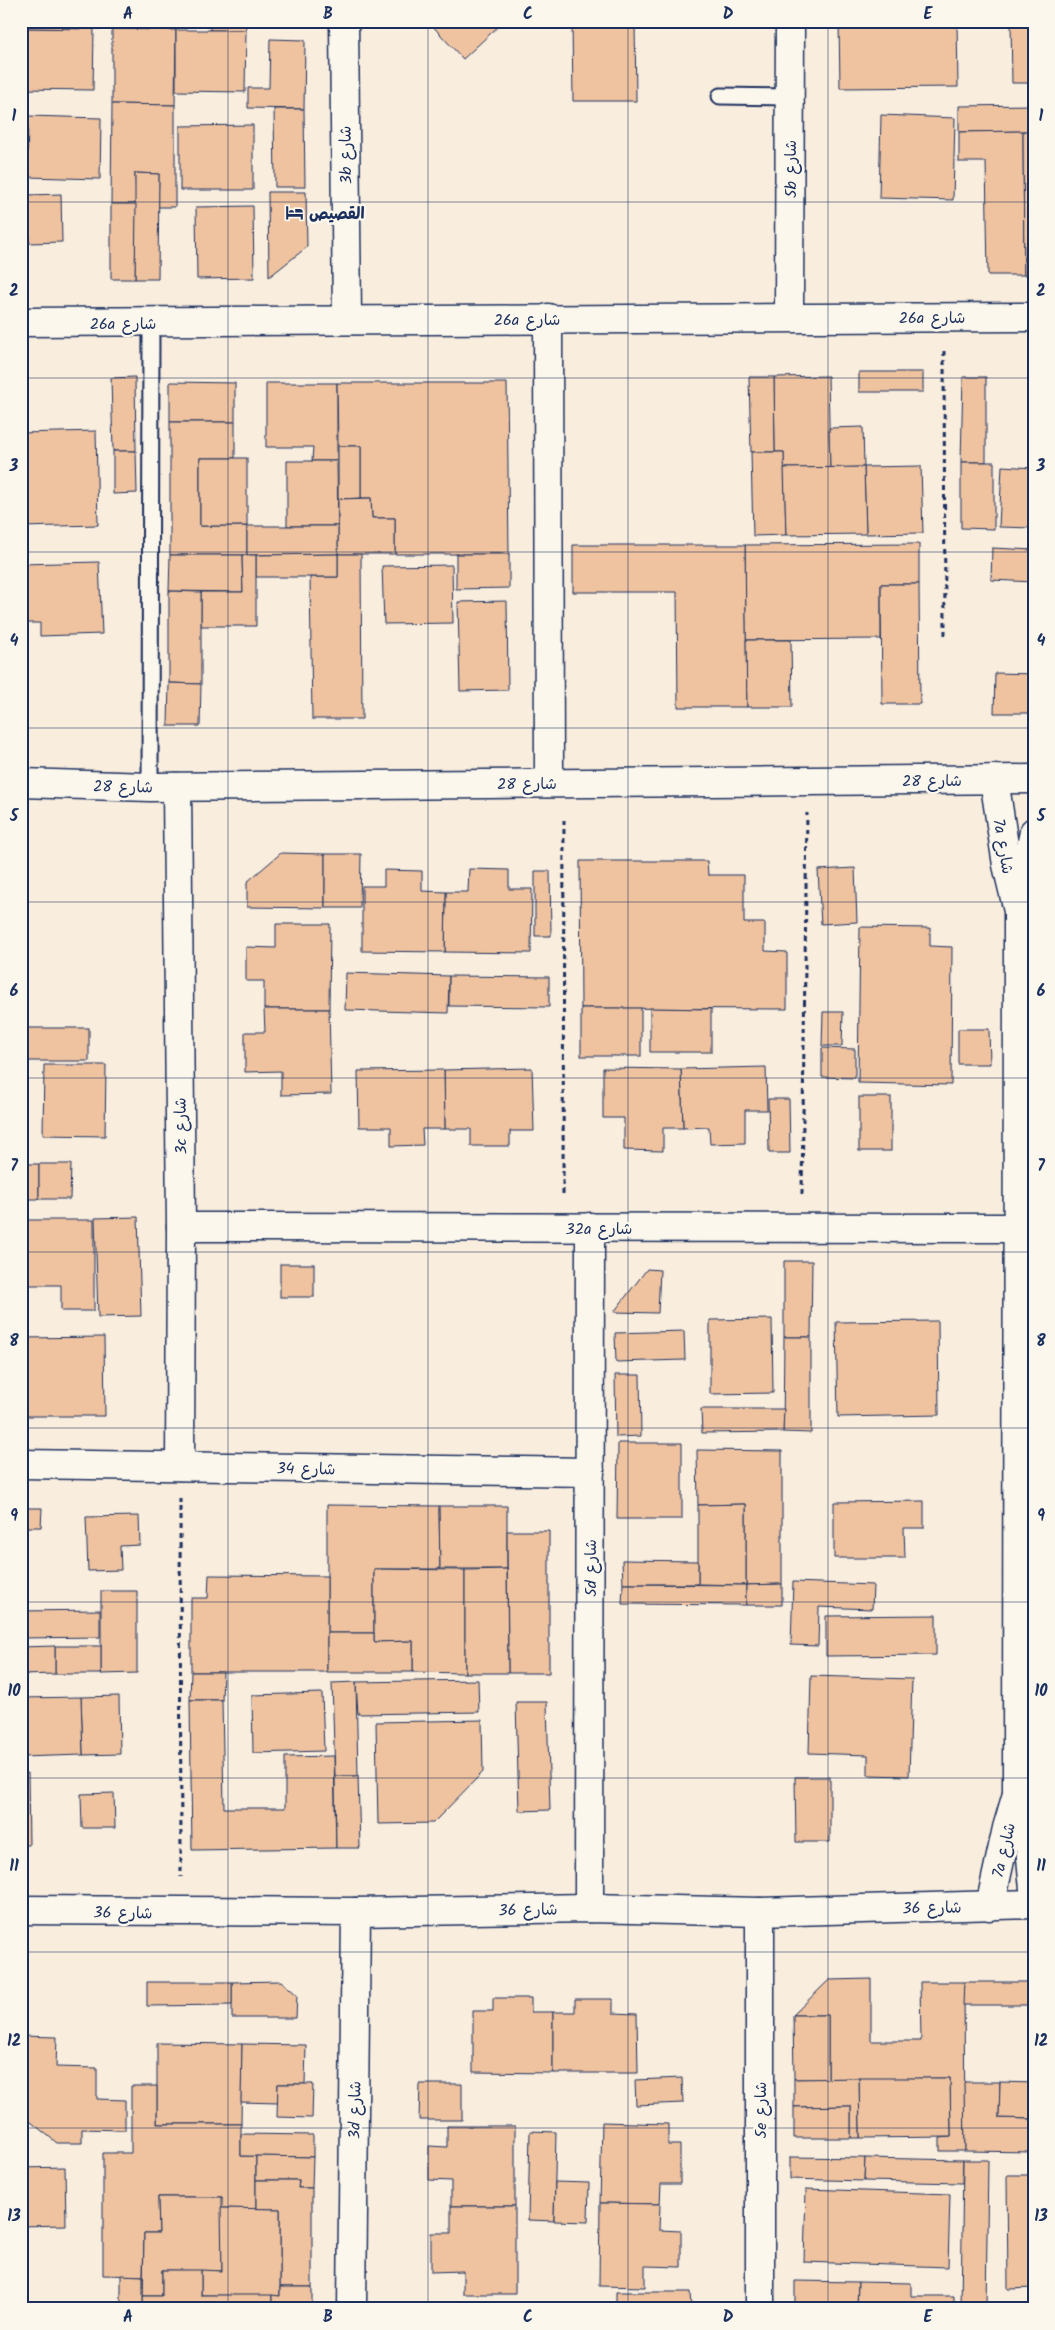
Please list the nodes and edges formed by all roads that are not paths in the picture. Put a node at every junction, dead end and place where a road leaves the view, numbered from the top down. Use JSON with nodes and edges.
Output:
{"nodes":[{"id":1,"x":344,"y":21,"type":"edge"},
{"id":2,"x":790,"y":21,"type":"edge"},
{"id":3,"x":720,"y":96,"type":"dead end"},
{"id":4,"x":790,"y":97,"type":"junction"},
{"id":5,"x":789,"y":317,"type":"junction"},
{"id":6,"x":1034,"y":317,"type":"edge"},
{"id":7,"x":548,"y":318,"type":"junction"},
{"id":8,"x":347,"y":319,"type":"junction"},
{"id":9,"x":21,"y":322,"type":"edge"},
{"id":10,"x":151,"y":323,"type":"junction"},
{"id":11,"x":1034,"y":779,"type":"edge"},
{"id":12,"x":994,"y":780,"type":"junction"},
{"id":13,"x":21,"y":783,"type":"edge"},
{"id":14,"x":556,"y":783,"type":"junction"},
{"id":15,"x":163,"y":787,"type":"junction"},
{"id":16,"x":1034,"y":832,"type":"edge"},
{"id":17,"x":1018,"y":911,"type":"junction"},
{"id":18,"x":181,"y":1227,"type":"junction"},
{"id":19,"x":590,"y":1227,"type":"junction"},
{"id":20,"x":1018,"y":1228,"type":"junction"},
{"id":21,"x":21,"y":1464,"type":"edge"},
{"id":22,"x":180,"y":1466,"type":"junction"},
{"id":23,"x":590,"y":1472,"type":"junction"},
{"id":24,"x":1017,"y":1794,"type":"junction"},
{"id":25,"x":1034,"y":1889,"type":"edge"},
{"id":26,"x":1034,"y":1904,"type":"edge"},
{"id":27,"x":990,"y":1906,"type":"junction"},
{"id":28,"x":589,"y":1908,"type":"junction"},
{"id":29,"x":21,"y":1910,"type":"edge"},
{"id":30,"x":356,"y":1912,"type":"junction"},
{"id":31,"x":760,"y":1912,"type":"junction"},
{"id":32,"x":352,"y":2309,"type":"edge"},
{"id":33,"x":760,"y":2309,"type":"edge"}],
"edges":[{"from":1,"to":8,"type":"street","name":"3b شارع"},
{"from":2,"to":4,"type":"street","name":"5b شارع"},
{"from":3,"to":4,"type":"lane"},
{"from":4,"to":5,"type":"street","name":"5b شارع"},
{"from":5,"to":6,"type":"street","name":"26a شارع"},
{"from":5,"to":7,"type":"street","name":"26a شارع"},
{"from":7,"to":8,"type":"street","name":"26a شارع"},
{"from":7,"to":14,"type":"street"},
{"from":8,"to":10,"type":"street","name":"26a شارع"},
{"from":9,"to":10,"type":"street","name":"26a شارع"},
{"from":10,"to":15,"type":"lane"},
{"from":11,"to":12,"type":"street","name":"شارع 28"},
{"from":12,"to":14,"type":"street","name":"شارع 28"},
{"from":12,"to":17,"type":"street","name":"7a شارع"},
{"from":13,"to":15,"type":"street","name":"شارع 28"},
{"from":14,"to":15,"type":"street","name":"شارع 28"},
{"from":15,"to":18,"type":"street","name":"3c شارع"},
{"from":16,"to":17,"type":"street","name":"7a شارع"},
{"from":17,"to":20,"type":"street","name":"7a شارع"},
{"from":18,"to":19,"type":"street","name":"32a شارع"},
{"from":18,"to":22,"type":"street","name":"3c شارع"},
{"from":19,"to":20,"type":"street","name":"32a شارع"},
{"from":19,"to":23,"type":"street","name":"5d شارع"},
{"from":20,"to":24,"type":"street","name":"7a شارع"},
{"from":21,"to":22,"type":"street","name":"شارع 34"},
{"from":22,"to":23,"type":"street","name":"شارع 34"},
{"from":23,"to":28,"type":"street","name":"5d شارع"},
{"from":24,"to":25,"type":"street","name":"7a شارع"},
{"from":24,"to":27,"type":"street","name":"7a شارع"},
{"from":26,"to":27,"type":"street","name":"شارع 36"},
{"from":27,"to":31,"type":"street","name":"شارع 36"},
{"from":28,"to":30,"type":"street","name":"شارع 36"},
{"from":28,"to":31,"type":"street","name":"شارع 36"},
{"from":29,"to":30,"type":"street","name":"شارع 36"},
{"from":30,"to":32,"type":"street","name":"3d شارع"},
{"from":31,"to":33,"type":"street","name":"5e شارع"}]}
